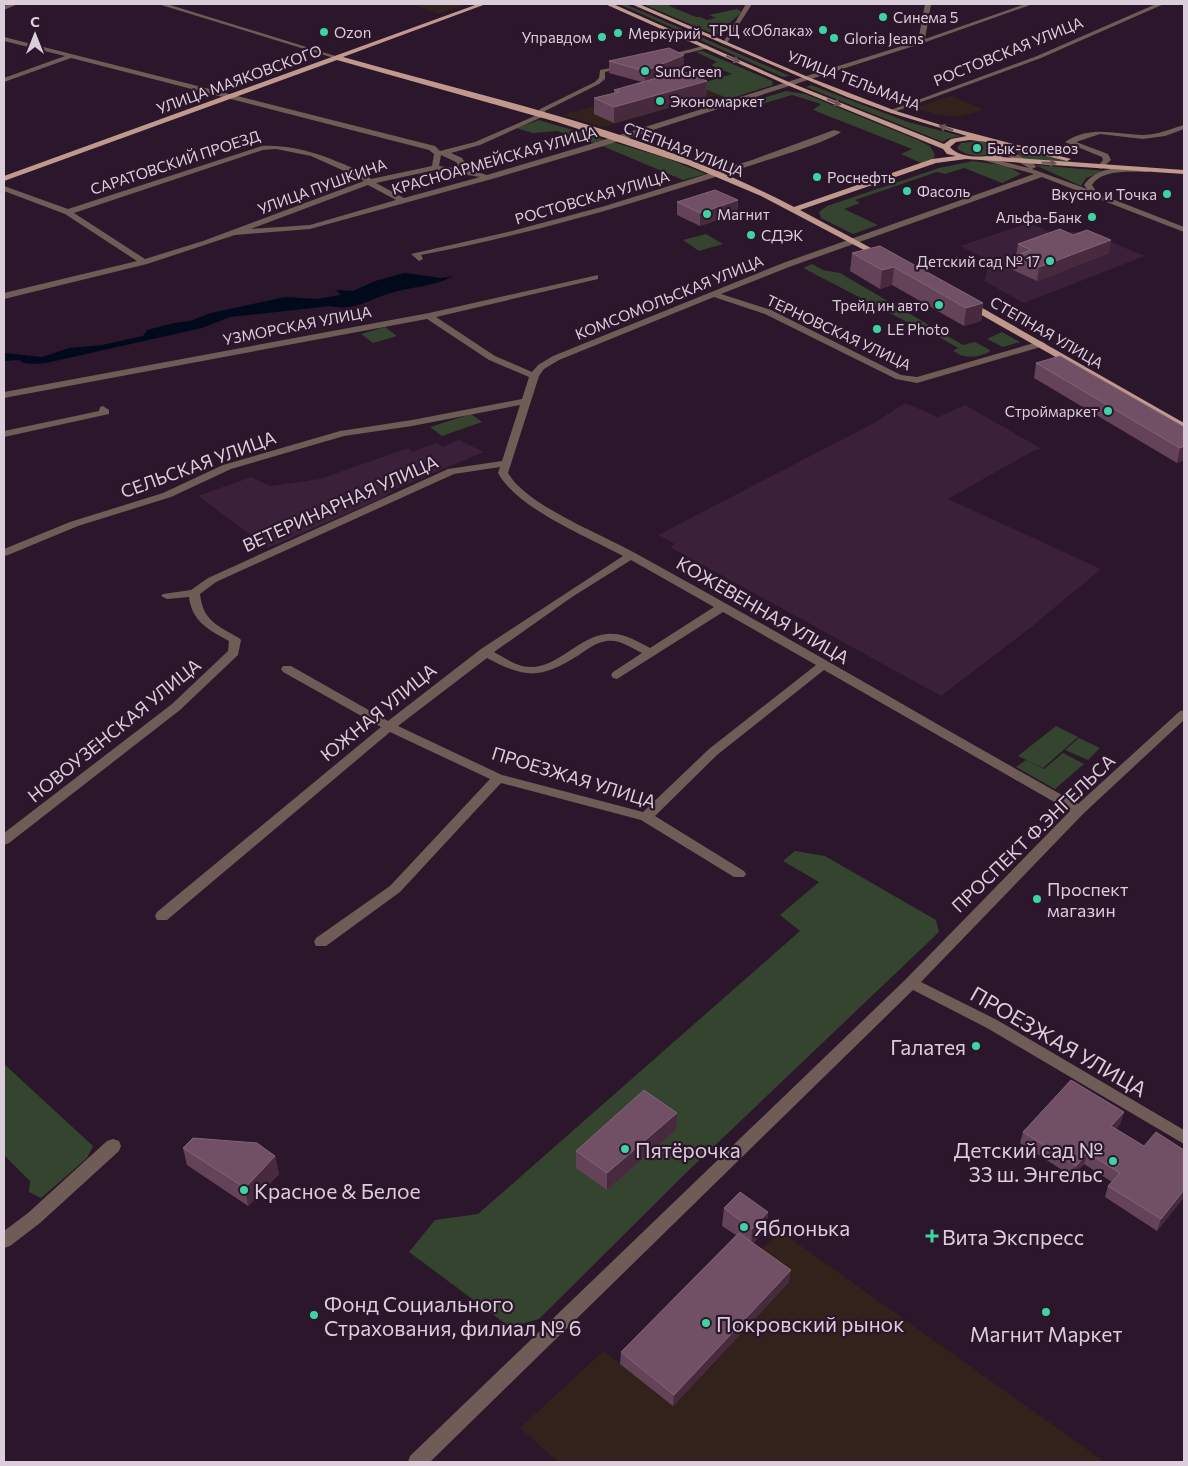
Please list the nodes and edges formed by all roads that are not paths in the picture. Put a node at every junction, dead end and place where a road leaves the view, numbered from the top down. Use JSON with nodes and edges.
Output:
{"nodes":[{"id":1,"x":15,"y":4,"type":"edge"},
{"id":2,"x":161,"y":4,"type":"edge"},
{"id":3,"x":483,"y":4,"type":"edge"},
{"id":4,"x":608,"y":4,"type":"edge"},
{"id":5,"x":634,"y":4,"type":"edge"},
{"id":6,"x":749,"y":4,"type":"edge"},
{"id":7,"x":928,"y":4,"type":"edge"},
{"id":8,"x":1030,"y":4,"type":"edge"},
{"id":9,"x":1161,"y":4,"type":"edge"},
{"id":10,"x":4,"y":8,"type":"edge"},
{"id":11,"x":4,"y":39,"type":"edge"},
{"id":12,"x":724,"y":42,"type":"junction"},
{"id":13,"x":921,"y":42,"type":"junction"},
{"id":14,"x":707,"y":47,"type":"junction"},
{"id":15,"x":69,"y":57,"type":"junction"},
{"id":16,"x":339,"y":58,"type":"junction"},
{"id":17,"x":650,"y":60,"type":"edge"},
{"id":18,"x":631,"y":64,"type":"edge"},
{"id":19,"x":806,"y":78,"type":"junction"},
{"id":20,"x":4,"y":80,"type":"edge"},
{"id":21,"x":789,"y":84,"type":"junction"},
{"id":22,"x":230,"y":97,"type":"junction"},
{"id":23,"x":892,"y":111,"type":"junction"},
{"id":24,"x":540,"y":116,"type":"junction"},
{"id":25,"x":1184,"y":128,"type":"edge"},
{"id":26,"x":837,"y":132,"type":"dead end"},
{"id":27,"x":618,"y":138,"type":"junction"},
{"id":28,"x":988,"y":139,"type":"junction"},
{"id":29,"x":947,"y":148,"type":"junction"},
{"id":30,"x":1006,"y":150,"type":"junction"},
{"id":31,"x":441,"y":153,"type":"junction"},
{"id":32,"x":966,"y":157,"type":"junction"},
{"id":33,"x":983,"y":159,"type":"junction"},
{"id":34,"x":935,"y":161,"type":"junction"},
{"id":35,"x":1024,"y":162,"type":"junction"},
{"id":36,"x":1101,"y":167,"type":"junction"},
{"id":37,"x":435,"y":168,"type":"junction"},
{"id":38,"x":1148,"y":170,"type":"junction"},
{"id":39,"x":467,"y":172,"type":"junction"},
{"id":40,"x":1184,"y":172,"type":"edge"},
{"id":41,"x":717,"y":174,"type":"junction"},
{"id":42,"x":1042,"y":174,"type":"junction"},
{"id":43,"x":486,"y":177,"type":"junction"},
{"id":44,"x":4,"y":179,"type":"edge"},
{"id":45,"x":369,"y":182,"type":"junction"},
{"id":46,"x":4,"y":188,"type":"edge"},
{"id":47,"x":1094,"y":194,"type":"junction"},
{"id":48,"x":401,"y":200,"type":"junction"},
{"id":49,"x":793,"y":210,"type":"junction"},
{"id":50,"x":68,"y":212,"type":"junction"},
{"id":51,"x":1184,"y":230,"type":"edge"},
{"id":52,"x":234,"y":233,"type":"junction"},
{"id":53,"x":852,"y":242,"type":"junction"},
{"id":54,"x":419,"y":259,"type":"dead end"},
{"id":55,"x":144,"y":262,"type":"junction"},
{"id":56,"x":893,"y":263,"type":"edge"},
{"id":57,"x":595,"y":277,"type":"dead end"},
{"id":58,"x":712,"y":294,"type":"junction"},
{"id":59,"x":4,"y":296,"type":"edge"},
{"id":60,"x":962,"y":300,"type":"edge"},
{"id":61,"x":429,"y":316,"type":"junction"},
{"id":62,"x":1041,"y":344,"type":"junction"},
{"id":63,"x":534,"y":376,"type":"junction"},
{"id":64,"x":4,"y":395,"type":"edge"},
{"id":65,"x":526,"y":401,"type":"junction"},
{"id":66,"x":103,"y":409,"type":"dead end"},
{"id":67,"x":1184,"y":427,"type":"edge"},
{"id":68,"x":4,"y":434,"type":"edge"},
{"id":69,"x":506,"y":463,"type":"junction"},
{"id":70,"x":4,"y":553,"type":"edge"},
{"id":71,"x":631,"y":556,"type":"junction"},
{"id":72,"x":194,"y":592,"type":"junction"},
{"id":73,"x":167,"y":596,"type":"dead end"},
{"id":74,"x":722,"y":607,"type":"junction"},
{"id":75,"x":485,"y":652,"type":"junction"},
{"id":76,"x":651,"y":653,"type":"junction"},
{"id":77,"x":822,"y":665,"type":"junction"},
{"id":78,"x":287,"y":669,"type":"dead end"},
{"id":79,"x":617,"y":675,"type":"dead end"},
{"id":80,"x":1184,"y":714,"type":"edge"},
{"id":81,"x":388,"y":726,"type":"junction"},
{"id":82,"x":498,"y":778,"type":"junction"},
{"id":83,"x":1079,"y":810,"type":"junction"},
{"id":84,"x":646,"y":817,"type":"junction"},
{"id":85,"x":4,"y":840,"type":"edge"},
{"id":86,"x":739,"y":874,"type":"dead end"},
{"id":87,"x":162,"y":916,"type":"dead end"},
{"id":88,"x":321,"y":942,"type":"dead end"},
{"id":89,"x":911,"y":983,"type":"junction"},
{"id":90,"x":1184,"y":1138,"type":"edge"},
{"id":91,"x":114,"y":1146,"type":"dead end"},
{"id":92,"x":4,"y":1241,"type":"edge"},
{"id":93,"x":418,"y":1462,"type":"edge"}],
"edges":[{"from":1,"to":10,"type":"street"},
{"from":2,"to":16,"type":"street","name":"СТЕПНАЯ УЛИЦА"},
{"from":3,"to":16,"type":"main road","name":"УЛИЦА МАЯКОВСКОГО"},
{"from":4,"to":14,"type":"main road","name":"УЛИЦА ТЕЛЬМАНА"},
{"from":5,"to":12,"type":"main road","name":"УЛИЦА ТЕЛЬМАНА"},
{"from":6,"to":12,"type":"street"},
{"from":7,"to":13,"type":"street"},
{"from":8,"to":13,"type":"street","name":"КРАСНОАРМЕЙСКАЯ УЛИЦА"},
{"from":9,"to":23,"type":"street","name":"РОСТОВСКАЯ УЛИЦА"},
{"from":11,"to":15,"type":"street"},
{"from":12,"to":19,"type":"main road","name":"УЛИЦА ТЕЛЬМАНА"},
{"from":13,"to":19,"type":"street","name":"КРАСНОАРМЕЙСКАЯ УЛИЦА"},
{"from":14,"to":17,"type":"street"},
{"from":14,"to":21,"type":"main road","name":"УЛИЦА ТЕЛЬМАНА","one_way":true},
{"from":15,"to":20,"type":"street"},
{"from":15,"to":22,"type":"street"},
{"from":16,"to":22,"type":"main road","name":"УЛИЦА МАЯКОВСКОГО"},
{"from":16,"to":24,"type":"main road","name":"СТЕПНАЯ УЛИЦА"},
{"from":18,"to":24,"type":"street"},
{"from":19,"to":21,"type":"street","name":"КРАСНОАРМЕЙСКАЯ УЛИЦА"},
{"from":19,"to":23,"type":"main road","name":"УЛИЦА ТЕЛЬМАНА"},
{"from":21,"to":27,"type":"street","name":"КРАСНОАРМЕЙСКАЯ УЛИЦА"},
{"from":21,"to":29,"type":"main road","name":"УЛИЦА ТЕЛЬМАНА","one_way":true},
{"from":22,"to":31,"type":"street"},
{"from":22,"to":44,"type":"main road","name":"УЛИЦА МАЯКОВСКОГО"},
{"from":28,"to":23,"type":"main road","name":"УЛИЦА ТЕЛЬМАНА","one_way":true},
{"from":24,"to":27,"type":"main road","name":"СТЕПНАЯ УЛИЦА"},
{"from":24,"to":31,"type":"street"},
{"from":25,"to":36,"type":"street"},
{"from":26,"to":41,"type":"street","name":"РОСТОВСКАЯ УЛИЦА"},
{"from":27,"to":41,"type":"main road","name":"СТЕПНАЯ УЛИЦА"},
{"from":27,"to":43,"type":"street","name":"КРАСНОАРМЕЙСКАЯ УЛИЦА"},
{"from":28,"to":29,"type":"main road"},
{"from":28,"to":30,"type":"main road","name":"УЛИЦА ТЕЛЬМАНА"},
{"from":28,"to":36,"type":"main road"},
{"from":29,"to":32,"type":"main road","name":"УЛИЦА ТЕЛЬМАНА"},
{"from":29,"to":34,"type":"main road"},
{"from":30,"to":33,"type":"main road","name":"УЛИЦА ТЕЛЬМАНА"},
{"from":30,"to":35,"type":"street","name":"УЛИЦА ТЕЛЬМАНА"},
{"from":31,"to":37,"type":"street"},
{"from":31,"to":39,"type":"street"},
{"from":32,"to":33,"type":"main road","name":"УЛИЦА ТЕЛЬМАНА"},
{"from":32,"to":34,"type":"main road"},
{"from":33,"to":35,"type":"main road"},
{"from":33,"to":42,"type":"street","name":"УЛИЦА ТЕЛЬМАНА"},
{"from":34,"to":49,"type":"main road"},
{"from":35,"to":36,"type":"main road","one_way":true},
{"from":35,"to":42,"type":"street","name":"УЛИЦА ТЕЛЬМАНА"},
{"from":36,"to":38,"type":"main road"},
{"from":37,"to":39,"type":"street","name":"УЛИЦА ПУШКИНА"},
{"from":37,"to":45,"type":"street","name":"УЛИЦА ПУШКИНА"},
{"from":38,"to":40,"type":"main road"},
{"from":38,"to":47,"type":"street"},
{"from":39,"to":43,"type":"street","name":"УЛИЦА ПУШКИНА"},
{"from":41,"to":49,"type":"main road","name":"СТЕПНАЯ УЛИЦА"},
{"from":41,"to":54,"type":"street","name":"РОСТОВСКАЯ УЛИЦА"},
{"from":42,"to":47,"type":"street","name":"УЛИЦА ТЕЛЬМАНА"},
{"from":42,"to":53,"type":"street","name":"КОМСОМОЛЬСКАЯ УЛИЦА"},
{"from":43,"to":48,"type":"street","name":"КРАСНОАРМЕЙСКАЯ УЛИЦА"},
{"from":45,"to":48,"type":"street","name":"САРАТОВСКИЙ ПРОЕЗД"},
{"from":45,"to":50,"type":"street","name":"САРАТОВСКИЙ ПРОЕЗД"},
{"from":45,"to":52,"type":"street","name":"УЛИЦА ПУШКИНА"},
{"from":46,"to":50,"type":"street"},
{"from":47,"to":51,"type":"street","name":"УЛИЦА ТЕЛЬМАНА"},
{"from":48,"to":52,"type":"street","name":"КРАСНОАРМЕЙСКАЯ УЛИЦА"},
{"from":49,"to":53,"type":"main road","name":"СТЕПНАЯ УЛИЦА"},
{"from":50,"to":55,"type":"street","name":"САРАТОВСКИЙ ПРОЕЗД"},
{"from":52,"to":55,"type":"street","name":"УЛИЦА ПУШКИНА"},
{"from":53,"to":56,"type":"main road","name":"СТЕПНАЯ УЛИЦА"},
{"from":53,"to":58,"type":"street","name":"КОМСОМОЛЬСКАЯ УЛИЦА"},
{"from":55,"to":59,"type":"street","name":"УЛИЦА ПУШКИНА"},
{"from":57,"to":61,"type":"street","name":"УЗМОРСКАЯ УЛИЦА"},
{"from":58,"to":62,"type":"street","name":"ТЕРНОВСКАЯ УЛИЦА"},
{"from":58,"to":63,"type":"street","name":"КОМСОМОЛЬСКАЯ УЛИЦА"},
{"from":60,"to":62,"type":"main road","name":"СТЕПНАЯ УЛИЦА"},
{"from":61,"to":63,"type":"street"},
{"from":61,"to":64,"type":"street","name":"УЗМОРСКАЯ УЛИЦА"},
{"from":62,"to":67,"type":"main road","name":"СТЕПНАЯ УЛИЦА"},
{"from":63,"to":65,"type":"street"},
{"from":65,"to":69,"type":"street","name":"КОЖЕВЕННАЯ УЛИЦА"},
{"from":65,"to":70,"type":"street","name":"СЕЛЬСКАЯ УЛИЦА"},
{"from":66,"to":68,"type":"street"},
{"from":69,"to":71,"type":"street","name":"КОЖЕВЕННАЯ УЛИЦА"},
{"from":69,"to":72,"type":"street","name":"ВЕТЕРИНАРНАЯ УЛИЦА"},
{"from":71,"to":74,"type":"street","name":"КОЖЕВЕННАЯ УЛИЦА"},
{"from":71,"to":75,"type":"street","name":"ЮЖНАЯ УЛИЦА"},
{"from":72,"to":73,"type":"street"},
{"from":72,"to":85,"type":"street","name":"НОВОУЗЕНСКАЯ УЛИЦА"},
{"from":74,"to":76,"type":"street"},
{"from":74,"to":77,"type":"street","name":"КОЖЕВЕННАЯ УЛИЦА"},
{"from":75,"to":76,"type":"street"},
{"from":75,"to":81,"type":"street","name":"ЮЖНАЯ УЛИЦА"},
{"from":76,"to":79,"type":"street"},
{"from":77,"to":83,"type":"street","name":"КОЖЕВЕННАЯ УЛИЦА"},
{"from":77,"to":84,"type":"street"},
{"from":78,"to":81,"type":"street","name":"ПРОЕЗЖАЯ УЛИЦА"},
{"from":80,"to":83,"type":"street","name":"ПРОСПЕКТ Ф.ЭНГЕЛЬСА"},
{"from":81,"to":82,"type":"street","name":"ПРОЕЗЖАЯ УЛИЦА"},
{"from":81,"to":87,"type":"street","name":"ЮЖНАЯ УЛИЦА"},
{"from":82,"to":84,"type":"street","name":"ПРОЕЗЖАЯ УЛИЦА"},
{"from":82,"to":88,"type":"street"},
{"from":83,"to":89,"type":"street","name":"ПРОСПЕКТ Ф.ЭНГЕЛЬСА"},
{"from":84,"to":86,"type":"street","name":"ПРОЕЗЖАЯ УЛИЦА"},
{"from":89,"to":90,"type":"street","name":"ПРОЕЗЖАЯ УЛИЦА"},
{"from":89,"to":93,"type":"street","name":"ПРОСПЕКТ Ф.ЭНГЕЛЬСА"},
{"from":91,"to":92,"type":"street"}]}
